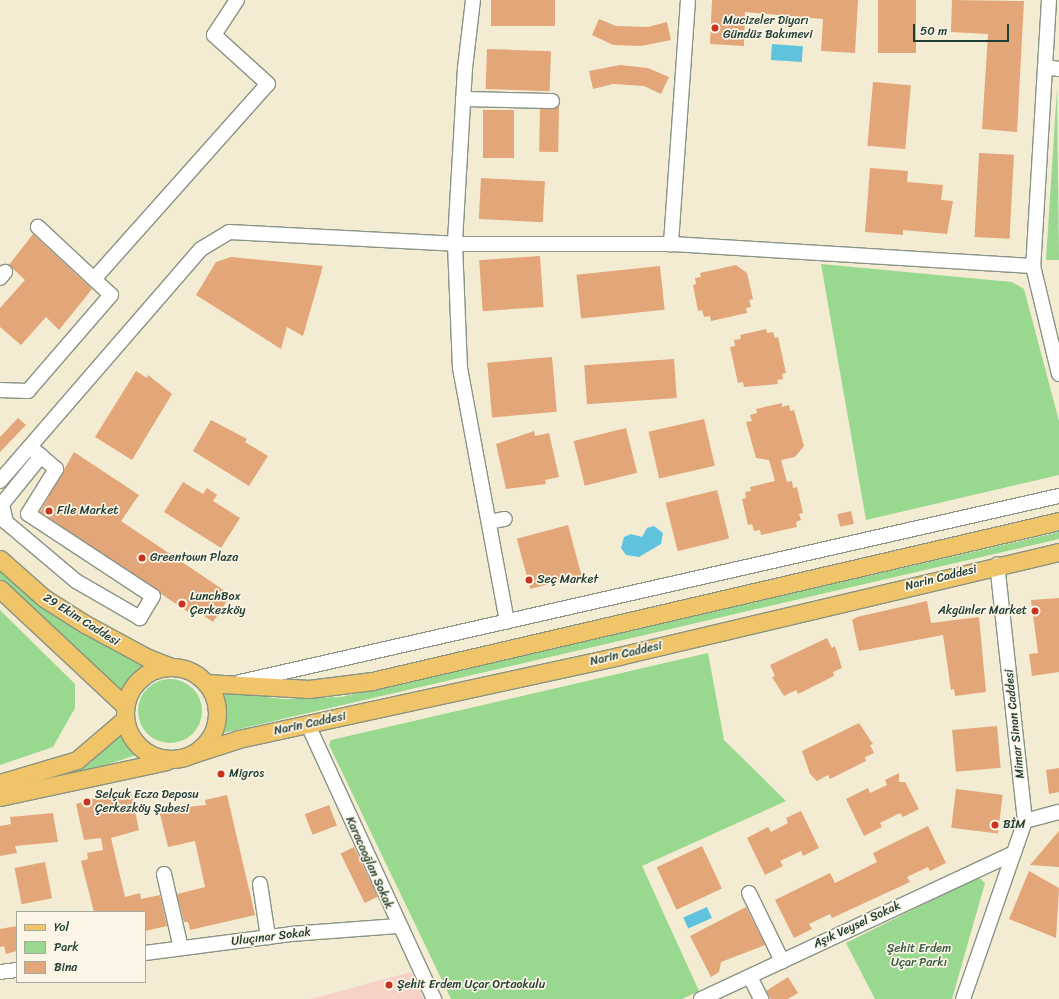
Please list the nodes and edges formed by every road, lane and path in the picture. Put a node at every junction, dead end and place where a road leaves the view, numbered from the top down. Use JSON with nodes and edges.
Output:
{"nodes":[{"id":1,"x":237,"y":0,"type":"edge"},
{"id":2,"x":473,"y":0,"type":"edge"},
{"id":3,"x":688,"y":0,"type":"edge"},
{"id":4,"x":1049,"y":0,"type":"edge"},
{"id":5,"x":1045,"y":67,"type":"junction"},
{"id":6,"x":1059,"y":69,"type":"edge"},
{"id":7,"x":463,"y":99,"type":"junction"},
{"id":8,"x":552,"y":101,"type":"dead end"},
{"id":9,"x":38,"y":227,"type":"dead end"},
{"id":10,"x":455,"y":244,"type":"junction"},
{"id":11,"x":671,"y":244,"type":"junction"},
{"id":12,"x":1033,"y":266,"type":"junction"},
{"id":13,"x":94,"y":279,"type":"junction"},
{"id":14,"x":1059,"y":374,"type":"edge"},
{"id":15,"x":0,"y":390,"type":"edge"},
{"id":16,"x":30,"y":446,"type":"junction"},
{"id":17,"x":41,"y":456,"type":"junction"},
{"id":18,"x":0,"y":481,"type":"edge"},
{"id":19,"x":1059,"y":496,"type":"edge"},
{"id":20,"x":505,"y":518,"type":"dead end"},
{"id":21,"x":1059,"y":521,"type":"edge"},
{"id":22,"x":489,"y":522,"type":"junction"},
{"id":23,"x":1059,"y":552,"type":"edge"},
{"id":24,"x":0,"y":559,"type":"edge"},
{"id":25,"x":997,"y":564,"type":"junction"},
{"id":26,"x":0,"y":589,"type":"edge"},
{"id":27,"x":507,"y":622,"type":"junction"},
{"id":28,"x":171,"y":667,"type":"junction"},
{"id":29,"x":206,"y":683,"type":"junction"},
{"id":30,"x":226,"y":685,"type":"junction"},
{"id":31,"x":125,"y":712,"type":"junction"},
{"id":32,"x":308,"y":725,"type":"junction"},
{"id":33,"x":193,"y":754,"type":"junction"},
{"id":34,"x":169,"y":760,"type":"junction"},
{"id":35,"x":0,"y":783,"type":"edge"},
{"id":36,"x":0,"y":797,"type":"edge"},
{"id":37,"x":1059,"y":812,"type":"edge"},
{"id":38,"x":1026,"y":821,"type":"junction"},
{"id":39,"x":1014,"y":853,"type":"junction"},
{"id":40,"x":164,"y":874,"type":"dead end"},
{"id":41,"x":257,"y":885,"type":"dead end"},
{"id":42,"x":749,"y":893,"type":"dead end"},
{"id":43,"x":398,"y":926,"type":"junction"},
{"id":44,"x":265,"y":937,"type":"junction"},
{"id":45,"x":181,"y":948,"type":"junction"},
{"id":46,"x":146,"y":953,"type":"edge"},
{"id":47,"x":782,"y":960,"type":"junction"},
{"id":48,"x":16,"y":970,"type":"edge"},
{"id":49,"x":0,"y":972,"type":"edge"},
{"id":50,"x":750,"y":977,"type":"junction"},
{"id":51,"x":434,"y":999,"type":"edge"},
{"id":52,"x":701,"y":999,"type":"edge"},
{"id":53,"x":761,"y":999,"type":"edge"},
{"id":54,"x":963,"y":999,"type":"edge"}],
"edges":[{"from":1,"to":13,"type":"street"},
{"from":2,"to":7,"type":"street"},
{"from":3,"to":11,"type":"street"},
{"from":4,"to":5,"type":"street"},
{"from":5,"to":6,"type":"street"},
{"from":5,"to":12,"type":"street"},
{"from":7,"to":8,"type":"street"},
{"from":7,"to":10,"type":"street"},
{"from":9,"to":13,"type":"street"},
{"from":10,"to":11,"type":"street"},
{"from":10,"to":16,"type":"street"},
{"from":10,"to":22,"type":"street"},
{"from":11,"to":12,"type":"street"},
{"from":12,"to":14,"type":"street"},
{"from":13,"to":15,"type":"street"},
{"from":16,"to":17,"type":"street"},
{"from":16,"to":18,"type":"street"},
{"from":17,"to":17,"type":"street"},
{"from":19,"to":27,"type":"street"},
{"from":20,"to":22,"type":"street"},
{"from":21,"to":30,"type":"main road"},
{"from":22,"to":27,"type":"street"},
{"from":23,"to":25,"type":"main road","name":"Narin Caddesi"},
{"from":24,"to":28,"type":"main road","name":"29 Ekim Caddesi"},
{"from":25,"to":32,"type":"main road","name":"Narin Caddesi"},
{"from":25,"to":38,"type":"street","name":"Mimar Sinan Caddesi"},
{"from":26,"to":31,"type":"main road","name":"29 Ekim Caddesi"},
{"from":27,"to":30,"type":"street"},
{"from":28,"to":29,"type":"main road"},
{"from":28,"to":31,"type":"main road"},
{"from":29,"to":30,"type":"main road"},
{"from":29,"to":33,"type":"main road"},
{"from":31,"to":34,"type":"main road"},
{"from":31,"to":35,"type":"main road"},
{"from":32,"to":33,"type":"main road","name":"Narin Caddesi"},
{"from":32,"to":43,"type":"street","name":"Karacaoğlan Sokak"},
{"from":33,"to":34,"type":"main road"},
{"from":34,"to":36,"type":"main road"},
{"from":37,"to":38,"type":"street"},
{"from":38,"to":39,"type":"street","name":"Mimar Sinan Caddesi"},
{"from":39,"to":47,"type":"street","name":"Aşık Veysel Sokak"},
{"from":39,"to":54,"type":"street","name":"Mimar Sinan Caddesi"},
{"from":40,"to":45,"type":"street"},
{"from":41,"to":44,"type":"street"},
{"from":42,"to":47,"type":"street"},
{"from":43,"to":44,"type":"street","name":"Uluçınar Sokak"},
{"from":43,"to":51,"type":"street","name":"Karacaoğlan Sokak"},
{"from":44,"to":45,"type":"street","name":"Uluçınar Sokak"},
{"from":45,"to":46,"type":"street","name":"Uluçınar Sokak"},
{"from":47,"to":50,"type":"street","name":"Aşık Veysel Sokak"},
{"from":48,"to":49,"type":"street"},
{"from":50,"to":52,"type":"street","name":"Aşık Veysel Sokak"},
{"from":50,"to":53,"type":"street"}]}
